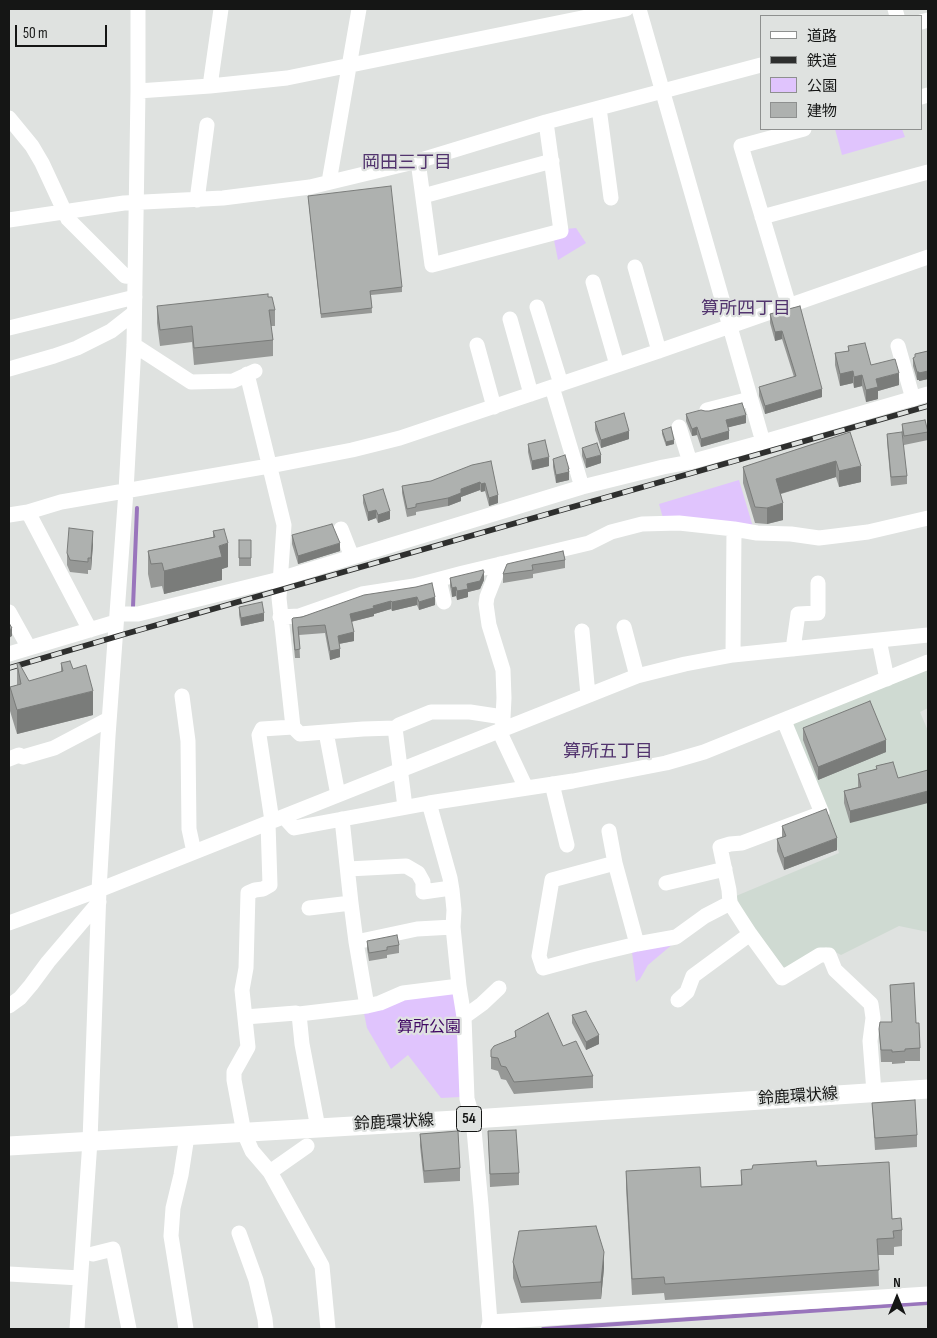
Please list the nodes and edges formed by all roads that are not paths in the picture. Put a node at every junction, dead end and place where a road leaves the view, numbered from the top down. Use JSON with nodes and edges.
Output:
{"nodes":[{"id":1,"x":138,"y":9,"type":"edge"},
{"id":2,"x":220,"y":9,"type":"edge"},
{"id":3,"x":359,"y":9,"type":"edge"},
{"id":4,"x":626,"y":9,"type":"edge"},
{"id":5,"x":639,"y":9,"type":"edge"},
{"id":6,"x":350,"y":65,"type":"junction"},
{"id":7,"x":760,"y":65,"type":"edge"},
{"id":8,"x":210,"y":86,"type":"junction"},
{"id":9,"x":138,"y":91,"type":"junction"},
{"id":10,"x":663,"y":91,"type":"junction"},
{"id":11,"x":599,"y":108,"type":"junction"},
{"id":12,"x":9,"y":118,"type":"edge"},
{"id":13,"x":546,"y":122,"type":"junction"},
{"id":14,"x":207,"y":125,"type":"dead end"},
{"id":15,"x":800,"y":130,"type":"edge"},
{"id":16,"x":418,"y":161,"type":"junction"},
{"id":17,"x":552,"y":161,"type":"junction"},
{"id":18,"x":928,"y":172,"type":"edge"},
{"id":19,"x":328,"y":182,"type":"junction"},
{"id":20,"x":423,"y":196,"type":"junction"},
{"id":21,"x":611,"y":198,"type":"dead end"},
{"id":22,"x":197,"y":200,"type":"junction"},
{"id":23,"x":136,"y":202,"type":"junction"},
{"id":24,"x":66,"y":212,"type":"junction"},
{"id":25,"x":762,"y":217,"type":"junction"},
{"id":26,"x":9,"y":220,"type":"edge"},
{"id":27,"x":928,"y":257,"type":"edge"},
{"id":28,"x":635,"y":267,"type":"dead end"},
{"id":29,"x":135,"y":277,"type":"junction"},
{"id":30,"x":593,"y":282,"type":"dead end"},
{"id":31,"x":135,"y":298,"type":"junction"},
{"id":32,"x":789,"y":306,"type":"junction"},
{"id":33,"x":537,"y":307,"type":"dead end"},
{"id":34,"x":134,"y":313,"type":"junction"},
{"id":35,"x":510,"y":318,"type":"dead end"},
{"id":36,"x":729,"y":327,"type":"junction"},
{"id":37,"x":9,"y":328,"type":"edge"},
{"id":38,"x":478,"y":344,"type":"dead end"},
{"id":39,"x":134,"y":345,"type":"junction"},
{"id":40,"x":898,"y":346,"type":"dead end"},
{"id":41,"x":659,"y":351,"type":"junction"},
{"id":42,"x":617,"y":366,"type":"junction"},
{"id":43,"x":9,"y":369,"type":"edge"},
{"id":44,"x":556,"y":386,"type":"junction"},
{"id":45,"x":532,"y":394,"type":"junction"},
{"id":46,"x":928,"y":394,"type":"edge"},
{"id":47,"x":750,"y":399,"type":"junction"},
{"id":48,"x":912,"y":399,"type":"junction"},
{"id":49,"x":494,"y":407,"type":"junction"},
{"id":50,"x":707,"y":410,"type":"edge"},
{"id":51,"x":679,"y":427,"type":"dead end"},
{"id":52,"x":763,"y":442,"type":"junction"},
{"id":53,"x":690,"y":462,"type":"junction"},
{"id":54,"x":269,"y":466,"type":"junction"},
{"id":55,"x":582,"y":487,"type":"junction"},
{"id":56,"x":126,"y":491,"type":"junction"},
{"id":57,"x":28,"y":512,"type":"junction"},
{"id":58,"x":9,"y":515,"type":"edge"},
{"id":59,"x":928,"y":518,"type":"edge"},
{"id":60,"x":341,"y":528,"type":"dead end"},
{"id":61,"x":734,"y":528,"type":"junction"},
{"id":62,"x":352,"y":557,"type":"junction"},
{"id":63,"x":500,"y":564,"type":"junction"},
{"id":64,"x":280,"y":579,"type":"junction"},
{"id":65,"x":439,"y":580,"type":"junction"},
{"id":66,"x":818,"y":583,"type":"dead end"},
{"id":67,"x":444,"y":602,"type":"dead end"},
{"id":68,"x":9,"y":612,"type":"edge"},
{"id":69,"x":280,"y":617,"type":"junction"},
{"id":70,"x":116,"y":618,"type":"junction"},
{"id":71,"x":624,"y":627,"type":"dead end"},
{"id":72,"x":90,"y":630,"type":"junction"},
{"id":73,"x":582,"y":631,"type":"dead end"},
{"id":74,"x":928,"y":635,"type":"edge"},
{"id":75,"x":879,"y":640,"type":"junction"},
{"id":76,"x":28,"y":648,"type":"junction"},
{"id":77,"x":793,"y":649,"type":"junction"},
{"id":78,"x":9,"y":654,"type":"edge"},
{"id":79,"x":733,"y":655,"type":"junction"},
{"id":80,"x":928,"y":662,"type":"edge"},
{"id":81,"x":637,"y":676,"type":"junction"},
{"id":82,"x":887,"y":679,"type":"junction"},
{"id":83,"x":588,"y":695,"type":"junction"},
{"id":84,"x":182,"y":696,"type":"dead end"},
{"id":85,"x":109,"y":720,"type":"junction"},
{"id":86,"x":784,"y":721,"type":"junction"},
{"id":87,"x":502,"y":723,"type":"junction"},
{"id":88,"x":293,"y":727,"type":"junction"},
{"id":89,"x":395,"y":728,"type":"junction"},
{"id":90,"x":326,"y":732,"type":"junction"},
{"id":91,"x":9,"y":759,"type":"edge"},
{"id":92,"x":400,"y":771,"type":"junction"},
{"id":93,"x":552,"y":784,"type":"junction"},
{"id":94,"x":526,"y":788,"type":"junction"},
{"id":95,"x":338,"y":795,"type":"junction"},
{"id":96,"x":429,"y":803,"type":"junction"},
{"id":97,"x":404,"y":807,"type":"junction"},
{"id":98,"x":342,"y":819,"type":"junction"},
{"id":99,"x":274,"y":820,"type":"junction"},
{"id":100,"x":609,"y":832,"type":"dead end"},
{"id":101,"x":567,"y":845,"type":"dead end"},
{"id":102,"x":194,"y":852,"type":"junction"},
{"id":103,"x":615,"y":863,"type":"junction"},
{"id":104,"x":348,"y":869,"type":"junction"},
{"id":105,"x":725,"y":869,"type":"junction"},
{"id":106,"x":666,"y":882,"type":"dead end"},
{"id":107,"x":452,"y":888,"type":"junction"},
{"id":108,"x":99,"y":896,"type":"junction"},
{"id":109,"x":351,"y":903,"type":"junction"},
{"id":110,"x":730,"y":903,"type":"junction"},
{"id":111,"x":309,"y":908,"type":"dead end"},
{"id":112,"x":9,"y":923,"type":"edge"},
{"id":113,"x":453,"y":927,"type":"junction"},
{"id":114,"x":750,"y":934,"type":"junction"},
{"id":115,"x":356,"y":942,"type":"junction"},
{"id":116,"x":637,"y":944,"type":"junction"},
{"id":117,"x":459,"y":986,"type":"junction"},
{"id":118,"x":499,"y":988,"type":"dead end"},
{"id":119,"x":678,"y":1000,"type":"dead end"},
{"id":120,"x":9,"y":1006,"type":"edge"},
{"id":121,"x":367,"y":1006,"type":"junction"},
{"id":122,"x":299,"y":1014,"type":"junction"},
{"id":123,"x":245,"y":1017,"type":"junction"},
{"id":124,"x":464,"y":1017,"type":"junction"},
{"id":125,"x":928,"y":1088,"type":"edge"},
{"id":126,"x":874,"y":1092,"type":"junction"},
{"id":127,"x":473,"y":1119,"type":"junction"},
{"id":128,"x":318,"y":1128,"type":"junction"},
{"id":129,"x":244,"y":1133,"type":"junction"},
{"id":130,"x":187,"y":1136,"type":"junction"},
{"id":131,"x":90,"y":1141,"type":"junction"},
{"id":132,"x":9,"y":1146,"type":"edge"},
{"id":133,"x":308,"y":1146,"type":"dead end"},
{"id":134,"x":270,"y":1172,"type":"junction"},
{"id":135,"x":239,"y":1233,"type":"dead end"},
{"id":136,"x":93,"y":1254,"type":"dead end"},
{"id":137,"x":9,"y":1274,"type":"edge"},
{"id":138,"x":80,"y":1278,"type":"junction"},
{"id":139,"x":928,"y":1294,"type":"edge"},
{"id":140,"x":489,"y":1326,"type":"edge"},
{"id":141,"x":76,"y":1329,"type":"edge"},
{"id":142,"x":128,"y":1329,"type":"edge"},
{"id":143,"x":186,"y":1329,"type":"edge"},
{"id":144,"x":266,"y":1329,"type":"edge"},
{"id":145,"x":328,"y":1329,"type":"edge"}],
"edges":[{"from":1,"to":9,"type":"street"},
{"from":2,"to":8,"type":"street"},
{"from":3,"to":6,"type":"street"},
{"from":4,"to":6,"type":"street"},
{"from":5,"to":10,"type":"street"},
{"from":6,"to":8,"type":"street"},
{"from":6,"to":19,"type":"street"},
{"from":7,"to":10,"type":"street"},
{"from":8,"to":9,"type":"street"},
{"from":9,"to":23,"type":"street"},
{"from":10,"to":11,"type":"street"},
{"from":10,"to":36,"type":"street"},
{"from":11,"to":13,"type":"street"},
{"from":11,"to":21,"type":"street"},
{"from":12,"to":24,"type":"street"},
{"from":13,"to":16,"type":"street"},
{"from":13,"to":17,"type":"street"},
{"from":14,"to":22,"type":"street"},
{"from":15,"to":25,"type":"street"},
{"from":16,"to":19,"type":"street"},
{"from":16,"to":20,"type":"street"},
{"from":17,"to":20,"type":"street"},
{"from":17,"to":20,"type":"street"},
{"from":18,"to":25,"type":"street"},
{"from":19,"to":22,"type":"street"},
{"from":22,"to":23,"type":"street"},
{"from":23,"to":24,"type":"street"},
{"from":23,"to":29,"type":"street"},
{"from":24,"to":26,"type":"street"},
{"from":24,"to":29,"type":"street"},
{"from":25,"to":32,"type":"street"},
{"from":27,"to":32,"type":"street"},
{"from":28,"to":41,"type":"street"},
{"from":29,"to":31,"type":"street"},
{"from":30,"to":42,"type":"street"},
{"from":31,"to":34,"type":"street"},
{"from":31,"to":37,"type":"street"},
{"from":32,"to":36,"type":"street"},
{"from":33,"to":44,"type":"street"},
{"from":34,"to":39,"type":"street"},
{"from":34,"to":43,"type":"street"},
{"from":35,"to":45,"type":"street"},
{"from":36,"to":41,"type":"street"},
{"from":36,"to":47,"type":"street"},
{"from":38,"to":49,"type":"street"},
{"from":39,"to":54,"type":"street"},
{"from":39,"to":56,"type":"street"},
{"from":40,"to":48,"type":"street"},
{"from":41,"to":42,"type":"street"},
{"from":42,"to":44,"type":"street"},
{"from":44,"to":45,"type":"street"},
{"from":44,"to":55,"type":"street"},
{"from":45,"to":49,"type":"street"},
{"from":46,"to":48,"type":"street"},
{"from":47,"to":50,"type":"street"},
{"from":47,"to":52,"type":"street"},
{"from":48,"to":52,"type":"street"},
{"from":49,"to":54,"type":"street"},
{"from":51,"to":53,"type":"street"},
{"from":52,"to":53,"type":"street"},
{"from":53,"to":55,"type":"street"},
{"from":54,"to":56,"type":"street"},
{"from":54,"to":64,"type":"street"},
{"from":55,"to":62,"type":"street"},
{"from":56,"to":57,"type":"street"},
{"from":56,"to":70,"type":"street"},
{"from":57,"to":58,"type":"street"},
{"from":57,"to":72,"type":"street"},
{"from":59,"to":61,"type":"street"},
{"from":60,"to":62,"type":"street"},
{"from":61,"to":63,"type":"street"},
{"from":61,"to":79,"type":"street"},
{"from":62,"to":64,"type":"street"},
{"from":63,"to":65,"type":"street"},
{"from":63,"to":87,"type":"street"},
{"from":64,"to":69,"type":"street"},
{"from":64,"to":70,"type":"street"},
{"from":65,"to":67,"type":"street"},
{"from":65,"to":69,"type":"street"},
{"from":66,"to":77,"type":"street"},
{"from":68,"to":76,"type":"street"},
{"from":69,"to":88,"type":"street"},
{"from":70,"to":72,"type":"street"},
{"from":70,"to":85,"type":"street"},
{"from":71,"to":81,"type":"street"},
{"from":72,"to":76,"type":"street"},
{"from":73,"to":83,"type":"street"},
{"from":74,"to":75,"type":"street"},
{"from":75,"to":77,"type":"street"},
{"from":75,"to":82,"type":"street"},
{"from":76,"to":78,"type":"street"},
{"from":77,"to":79,"type":"street"},
{"from":79,"to":81,"type":"street"},
{"from":80,"to":82,"type":"street"},
{"from":81,"to":83,"type":"street"},
{"from":82,"to":86,"type":"street"},
{"from":83,"to":87,"type":"street"},
{"from":84,"to":102,"type":"street"},
{"from":85,"to":91,"type":"street"},
{"from":85,"to":108,"type":"street"},
{"from":86,"to":93,"type":"street"},
{"from":86,"to":105,"type":"street"},
{"from":87,"to":89,"type":"street"},
{"from":87,"to":92,"type":"street"},
{"from":87,"to":94,"type":"street"},
{"from":88,"to":90,"type":"street"},
{"from":88,"to":99,"type":"street"},
{"from":89,"to":90,"type":"street"},
{"from":89,"to":92,"type":"street"},
{"from":90,"to":95,"type":"street"},
{"from":92,"to":95,"type":"street"},
{"from":92,"to":97,"type":"street"},
{"from":93,"to":94,"type":"street"},
{"from":93,"to":101,"type":"street"},
{"from":94,"to":96,"type":"street"},
{"from":95,"to":99,"type":"street"},
{"from":96,"to":97,"type":"street"},
{"from":96,"to":107,"type":"street"},
{"from":97,"to":98,"type":"street"},
{"from":98,"to":99,"type":"street"},
{"from":98,"to":104,"type":"street"},
{"from":99,"to":102,"type":"street"},
{"from":99,"to":123,"type":"street"},
{"from":100,"to":103,"type":"street"},
{"from":102,"to":108,"type":"street"},
{"from":103,"to":116,"type":"street"},
{"from":103,"to":116,"type":"street"},
{"from":104,"to":107,"type":"street"},
{"from":104,"to":109,"type":"street"},
{"from":105,"to":106,"type":"street"},
{"from":105,"to":110,"type":"street"},
{"from":107,"to":113,"type":"street"},
{"from":108,"to":112,"type":"street"},
{"from":108,"to":120,"type":"street"},
{"from":108,"to":131,"type":"street"},
{"from":109,"to":111,"type":"street"},
{"from":109,"to":115,"type":"street"},
{"from":110,"to":114,"type":"street"},
{"from":110,"to":116,"type":"street"},
{"from":113,"to":115,"type":"street"},
{"from":113,"to":117,"type":"street"},
{"from":114,"to":119,"type":"street"},
{"from":114,"to":126,"type":"street"},
{"from":115,"to":121,"type":"street"},
{"from":117,"to":121,"type":"street"},
{"from":117,"to":124,"type":"street"},
{"from":118,"to":124,"type":"street"},
{"from":121,"to":122,"type":"street"},
{"from":122,"to":123,"type":"street"},
{"from":122,"to":128,"type":"street"},
{"from":123,"to":129,"type":"street"},
{"from":124,"to":127,"type":"street"},
{"from":125,"to":126,"type":"main road","name":"鈴鹿環状線","number":"54"},
{"from":126,"to":127,"type":"main road","name":"鈴鹿環状線","number":"54"},
{"from":127,"to":128,"type":"main road","name":"鈴鹿環状線","number":"54"},
{"from":127,"to":140,"type":"street"},
{"from":128,"to":129,"type":"main road","name":"鈴鹿環状線","number":"54"},
{"from":129,"to":130,"type":"main road","name":"鈴鹿環状線","number":"54"},
{"from":129,"to":134,"type":"street"},
{"from":130,"to":131,"type":"main road","name":"鈴鹿環状線","number":"54"},
{"from":130,"to":143,"type":"street"},
{"from":131,"to":132,"type":"main road","name":"鈴鹿環状線","number":"54"},
{"from":131,"to":138,"type":"street"},
{"from":133,"to":134,"type":"street"},
{"from":134,"to":145,"type":"street"},
{"from":135,"to":144,"type":"street"},
{"from":136,"to":142,"type":"street"},
{"from":137,"to":138,"type":"street"},
{"from":138,"to":141,"type":"street"},
{"from":139,"to":140,"type":"street"}]}
